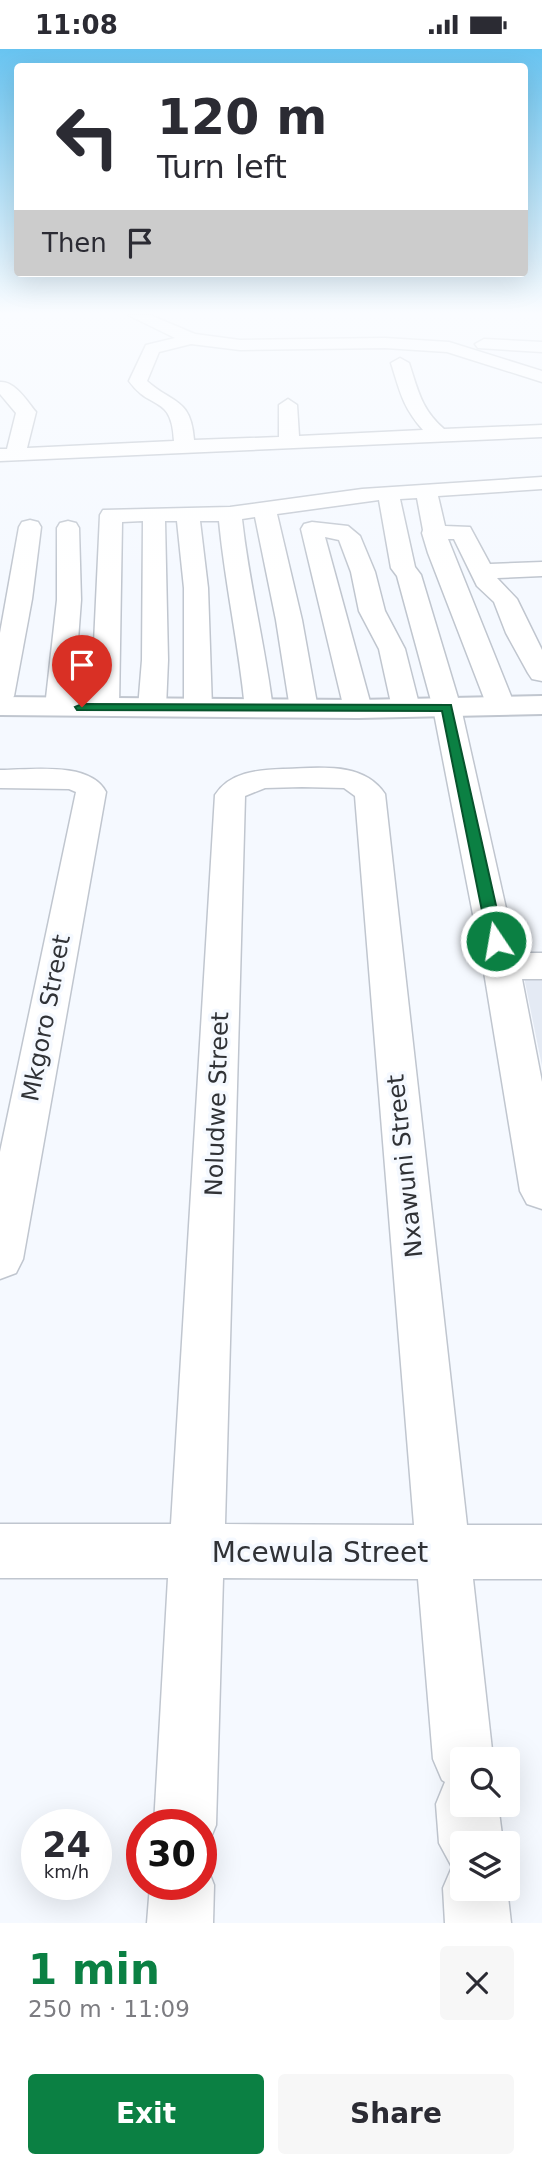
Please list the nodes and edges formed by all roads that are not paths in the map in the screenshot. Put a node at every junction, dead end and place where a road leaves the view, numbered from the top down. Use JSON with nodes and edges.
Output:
{"nodes":[{"id":1,"x":18,"y":402,"type":"edge"},
{"id":2,"x":166,"y":402,"type":"edge"},
{"id":3,"x":413,"y":402,"type":"edge"},
{"id":4,"x":288,"y":405,"type":"dead end"},
{"id":5,"x":542,"y":432,"type":"edge"},
{"id":6,"x":440,"y":436,"type":"junction"},
{"id":7,"x":289,"y":443,"type":"junction"},
{"id":8,"x":184,"y":447,"type":"junction"},
{"id":9,"x":8,"y":455,"type":"edge"},
{"id":10,"x":542,"y":483,"type":"edge"},
{"id":11,"x":426,"y":491,"type":"junction"},
{"id":12,"x":388,"y":493,"type":"junction"},
{"id":13,"x":306,"y":504,"type":"junction"},
{"id":14,"x":265,"y":511,"type":"junction"},
{"id":15,"x":230,"y":514,"type":"junction"},
{"id":16,"x":154,"y":515,"type":"junction"},
{"id":17,"x":188,"y":515,"type":"junction"},
{"id":18,"x":30,"y":527,"type":"dead end"},
{"id":19,"x":68,"y":528,"type":"dead end"},
{"id":20,"x":312,"y":529,"type":"junction"},
{"id":21,"x":433,"y":533,"type":"junction"},
{"id":22,"x":483,"y":572,"type":"junction"},
{"id":23,"x":539,"y":576,"type":"edge"},
{"id":24,"x":153,"y":597,"type":"junction"},
{"id":25,"x":69,"y":598,"type":"junction"},
{"id":26,"x":110,"y":598,"type":"junction"},
{"id":27,"x":10,"y":600,"type":"edge"},
{"id":28,"x":542,"y":673,"type":"edge"},
{"id":29,"x":0,"y":696,"type":"edge"},
{"id":30,"x":542,"y":705,"type":"edge"},
{"id":31,"x":0,"y":706,"type":"edge"},
{"id":32,"x":501,"y":706,"type":"junction"},
{"id":33,"x":59,"y":707,"type":"junction"},
{"id":34,"x":104,"y":707,"type":"junction"},
{"id":35,"x":152,"y":708,"type":"junction"},
{"id":36,"x":198,"y":708,"type":"junction"},
{"id":37,"x":406,"y":708,"type":"junction"},
{"id":38,"x":447,"y":708,"type":"junction"},
{"id":39,"x":260,"y":709,"type":"junction"},
{"id":40,"x":304,"y":709,"type":"junction"},
{"id":41,"x":358,"y":709,"type":"junction"},
{"id":42,"x":0,"y":779,"type":"edge"},
{"id":43,"x":361,"y":784,"type":"joint"},
{"id":44,"x":501,"y":966,"type":"junction"},
{"id":45,"x":542,"y":966,"type":"edge"},
{"id":46,"x":542,"y":1191,"type":"edge"},
{"id":47,"x":0,"y":1259,"type":"edge"},
{"id":48,"x":0,"y":1551,"type":"edge"},
{"id":49,"x":198,"y":1551,"type":"junction"},
{"id":50,"x":443,"y":1552,"type":"junction"},
{"id":51,"x":542,"y":1552,"type":"edge"},
{"id":52,"x":462,"y":1747,"type":"edge"},
{"id":53,"x":186,"y":1809,"type":"edge"},
{"id":54,"x":181,"y":1900,"type":"edge"},
{"id":55,"x":476,"y":1901,"type":"edge"},
{"id":56,"x":180,"y":1923,"type":"edge"},
{"id":57,"x":478,"y":1923,"type":"edge"}],
"edges":[{"from":1,"to":9,"type":"street"},
{"from":2,"to":8,"type":"street"},
{"from":3,"to":6,"type":"street"},
{"from":4,"to":7,"type":"street"},
{"from":5,"to":6,"type":"street"},
{"from":6,"to":7,"type":"street"},
{"from":7,"to":8,"type":"street"},
{"from":8,"to":9,"type":"street"},
{"from":10,"to":11,"type":"street"},
{"from":11,"to":12,"type":"street"},
{"from":11,"to":21,"type":"street"},
{"from":12,"to":13,"type":"street"},
{"from":12,"to":38,"type":"street"},
{"from":13,"to":14,"type":"street"},
{"from":13,"to":20,"type":"street"},
{"from":14,"to":15,"type":"street"},
{"from":14,"to":40,"type":"street"},
{"from":15,"to":17,"type":"street"},
{"from":15,"to":39,"type":"street"},
{"from":16,"to":17,"type":"street"},
{"from":16,"to":24,"type":"street"},
{"from":16,"to":26,"type":"street"},
{"from":17,"to":36,"type":"street"},
{"from":18,"to":27,"type":"street"},
{"from":19,"to":25,"type":"street"},
{"from":20,"to":37,"type":"street"},
{"from":20,"to":41,"type":"street"},
{"from":21,"to":22,"type":"street"},
{"from":21,"to":32,"type":"street"},
{"from":22,"to":23,"type":"street"},
{"from":22,"to":28,"type":"street"},
{"from":24,"to":26,"type":"street"},
{"from":24,"to":35,"type":"street"},
{"from":25,"to":26,"type":"street"},
{"from":25,"to":27,"type":"street"},
{"from":25,"to":33,"type":"street"},
{"from":26,"to":34,"type":"street"},
{"from":27,"to":29,"type":"street"},
{"from":30,"to":32,"type":"main road"},
{"from":31,"to":33,"type":"main road"},
{"from":32,"to":38,"type":"main road"},
{"from":33,"to":34,"type":"main road"},
{"from":34,"to":35,"type":"main road"},
{"from":35,"to":36,"type":"main road"},
{"from":36,"to":39,"type":"main road"},
{"from":37,"to":38,"type":"main road"},
{"from":37,"to":41,"type":"main road"},
{"from":38,"to":44,"type":"street"},
{"from":39,"to":40,"type":"main road"},
{"from":40,"to":41,"type":"main road"},
{"from":42,"to":47,"type":"street","name":"Mkgoro Street"},
{"from":43,"to":49,"type":"street","name":"Noludwe Street"},
{"from":43,"to":50,"type":"street","name":"Nxawuni Street"},
{"from":44,"to":45,"type":"street"},
{"from":44,"to":46,"type":"street"},
{"from":48,"to":49,"type":"street","name":"Mcewula Street"},
{"from":49,"to":50,"type":"street","name":"Mcewula Street"},
{"from":49,"to":53,"type":"street","name":"Mcewula Street"},
{"from":50,"to":51,"type":"street","name":"Mcewula Street"},
{"from":50,"to":52,"type":"street","name":"Mcewula Street"},
{"from":54,"to":56,"type":"street"},
{"from":55,"to":57,"type":"street"}]}
